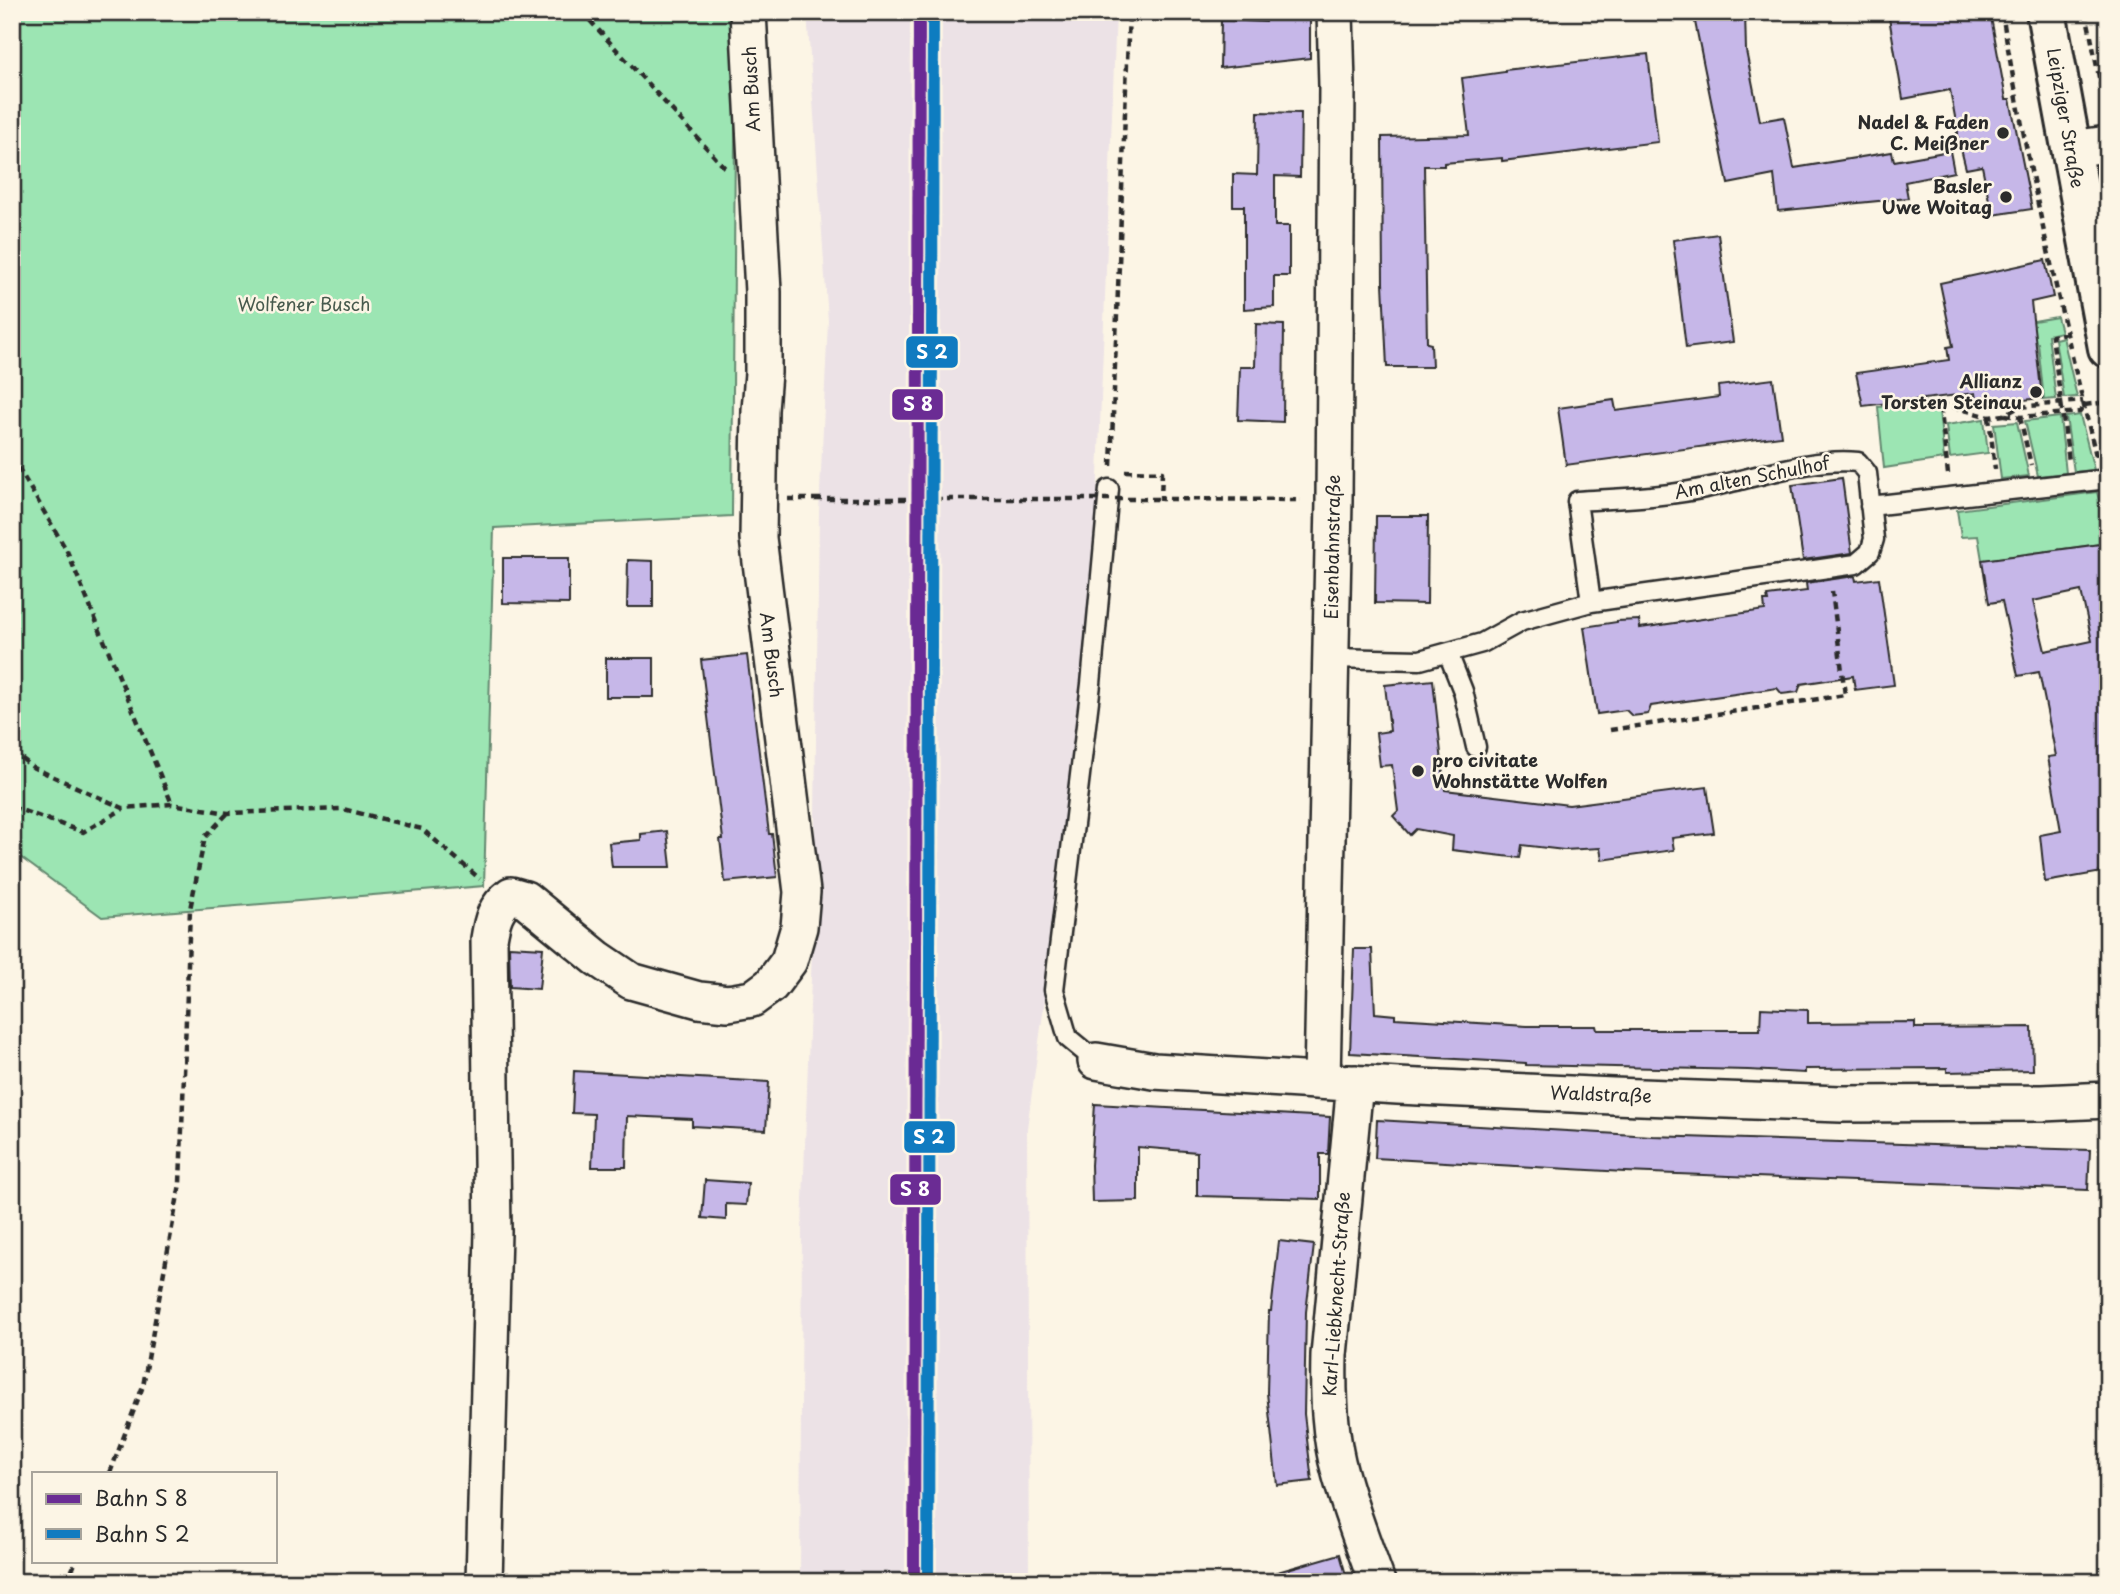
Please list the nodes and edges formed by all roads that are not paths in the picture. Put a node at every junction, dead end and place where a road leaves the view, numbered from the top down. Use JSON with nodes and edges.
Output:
{"nodes":[{"id":1,"x":748,"y":12,"type":"edge"},
{"id":2,"x":1335,"y":12,"type":"edge"},
{"id":3,"x":2046,"y":12,"type":"edge"},
{"id":4,"x":2107,"y":131,"type":"edge"},
{"id":5,"x":2070,"y":149,"type":"junction"},
{"id":6,"x":2108,"y":348,"type":"edge"},
{"id":7,"x":2104,"y":479,"type":"edge"},
{"id":8,"x":1109,"y":489,"type":"road end"},
{"id":9,"x":1870,"y":506,"type":"junction"},
{"id":10,"x":1591,"y":601,"type":"junction"},
{"id":11,"x":1448,"y":653,"type":"junction"},
{"id":12,"x":1330,"y":658,"type":"junction"},
{"id":13,"x":1476,"y":747,"type":"dead end"},
{"id":14,"x":1096,"y":1061,"type":"joint"},
{"id":15,"x":1338,"y":1082,"type":"junction"},
{"id":16,"x":2108,"y":1100,"type":"edge"},
{"id":17,"x":484,"y":1582,"type":"edge"},
{"id":18,"x":1377,"y":1582,"type":"edge"}],
"edges":[{"from":1,"to":17,"type":"street","name":"Am Busch"},
{"from":2,"to":12,"type":"street","name":"Eisenbahnstraße"},
{"from":3,"to":5,"type":"main road","name":"Leipziger Straße"},
{"from":4,"to":5,"type":"street"},
{"from":5,"to":6,"type":"main road","name":"Leipziger Straße"},
{"from":7,"to":9,"type":"lane"},
{"from":8,"to":14,"type":"lane"},
{"from":9,"to":10,"type":"lane","name":"Am alten Schulhof"},
{"from":9,"to":10,"type":"lane","name":"Am alten Schulhof"},
{"from":10,"to":11,"type":"lane","name":"Am alten Schulhof"},
{"from":11,"to":12,"type":"lane","name":"Am alten Schulhof"},
{"from":11,"to":13,"type":"lane"},
{"from":12,"to":15,"type":"street","name":"Eisenbahnstraße"},
{"from":14,"to":15,"type":"street","name":"Waldstraße"},
{"from":15,"to":16,"type":"street","name":"Waldstraße"},
{"from":15,"to":18,"type":"street","name":"Karl-Liebknecht-Straße"}]}
